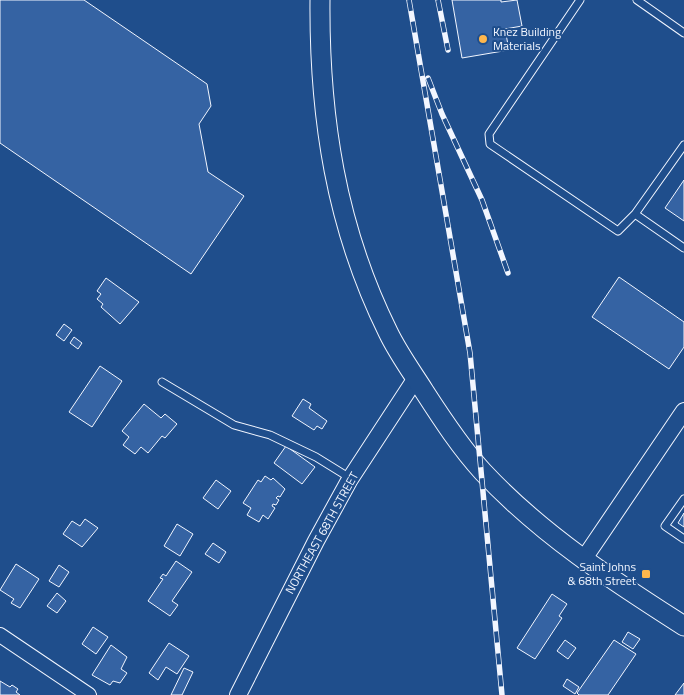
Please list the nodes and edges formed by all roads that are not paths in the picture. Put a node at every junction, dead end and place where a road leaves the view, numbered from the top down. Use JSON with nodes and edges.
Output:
{"nodes":[{"id":1,"x":320,"y":0,"type":"edge"},
{"id":2,"x":580,"y":0,"type":"edge"},
{"id":3,"x":636,"y":0,"type":"edge"},
{"id":4,"x":684,"y":33,"type":"edge"},
{"id":5,"x":684,"y":145,"type":"edge"},
{"id":6,"x":635,"y":214,"type":"junction"},
{"id":7,"x":684,"y":248,"type":"edge"},
{"id":8,"x":416,"y":378,"type":"junction"},
{"id":9,"x":162,"y":382,"type":"dead end"},
{"id":10,"x":684,"y":411,"type":"edge"},
{"id":11,"x":350,"y":479,"type":"junction"},
{"id":12,"x":684,"y":499,"type":"edge"},
{"id":13,"x":684,"y":539,"type":"edge"},
{"id":14,"x":583,"y":560,"type":"junction"},
{"id":15,"x":684,"y":626,"type":"edge"},
{"id":16,"x":0,"y":635,"type":"edge"},
{"id":17,"x":89,"y":695,"type":"edge"},
{"id":18,"x":238,"y":695,"type":"edge"}],
"edges":[{"from":1,"to":8,"type":"main road"},
{"from":2,"to":6,"type":"lane"},
{"from":3,"to":4,"type":"lane"},
{"from":5,"to":6,"type":"lane"},
{"from":6,"to":7,"type":"lane"},
{"from":8,"to":11,"type":"street","name":"NORTHEAST 68TH STREET"},
{"from":8,"to":14,"type":"main road"},
{"from":9,"to":11,"type":"lane"},
{"from":10,"to":14,"type":"street"},
{"from":11,"to":18,"type":"street","name":"NORTHEAST 68TH STREET"},
{"from":12,"to":13,"type":"lane"},
{"from":14,"to":15,"type":"main road"},
{"from":16,"to":17,"type":"street"}]}
